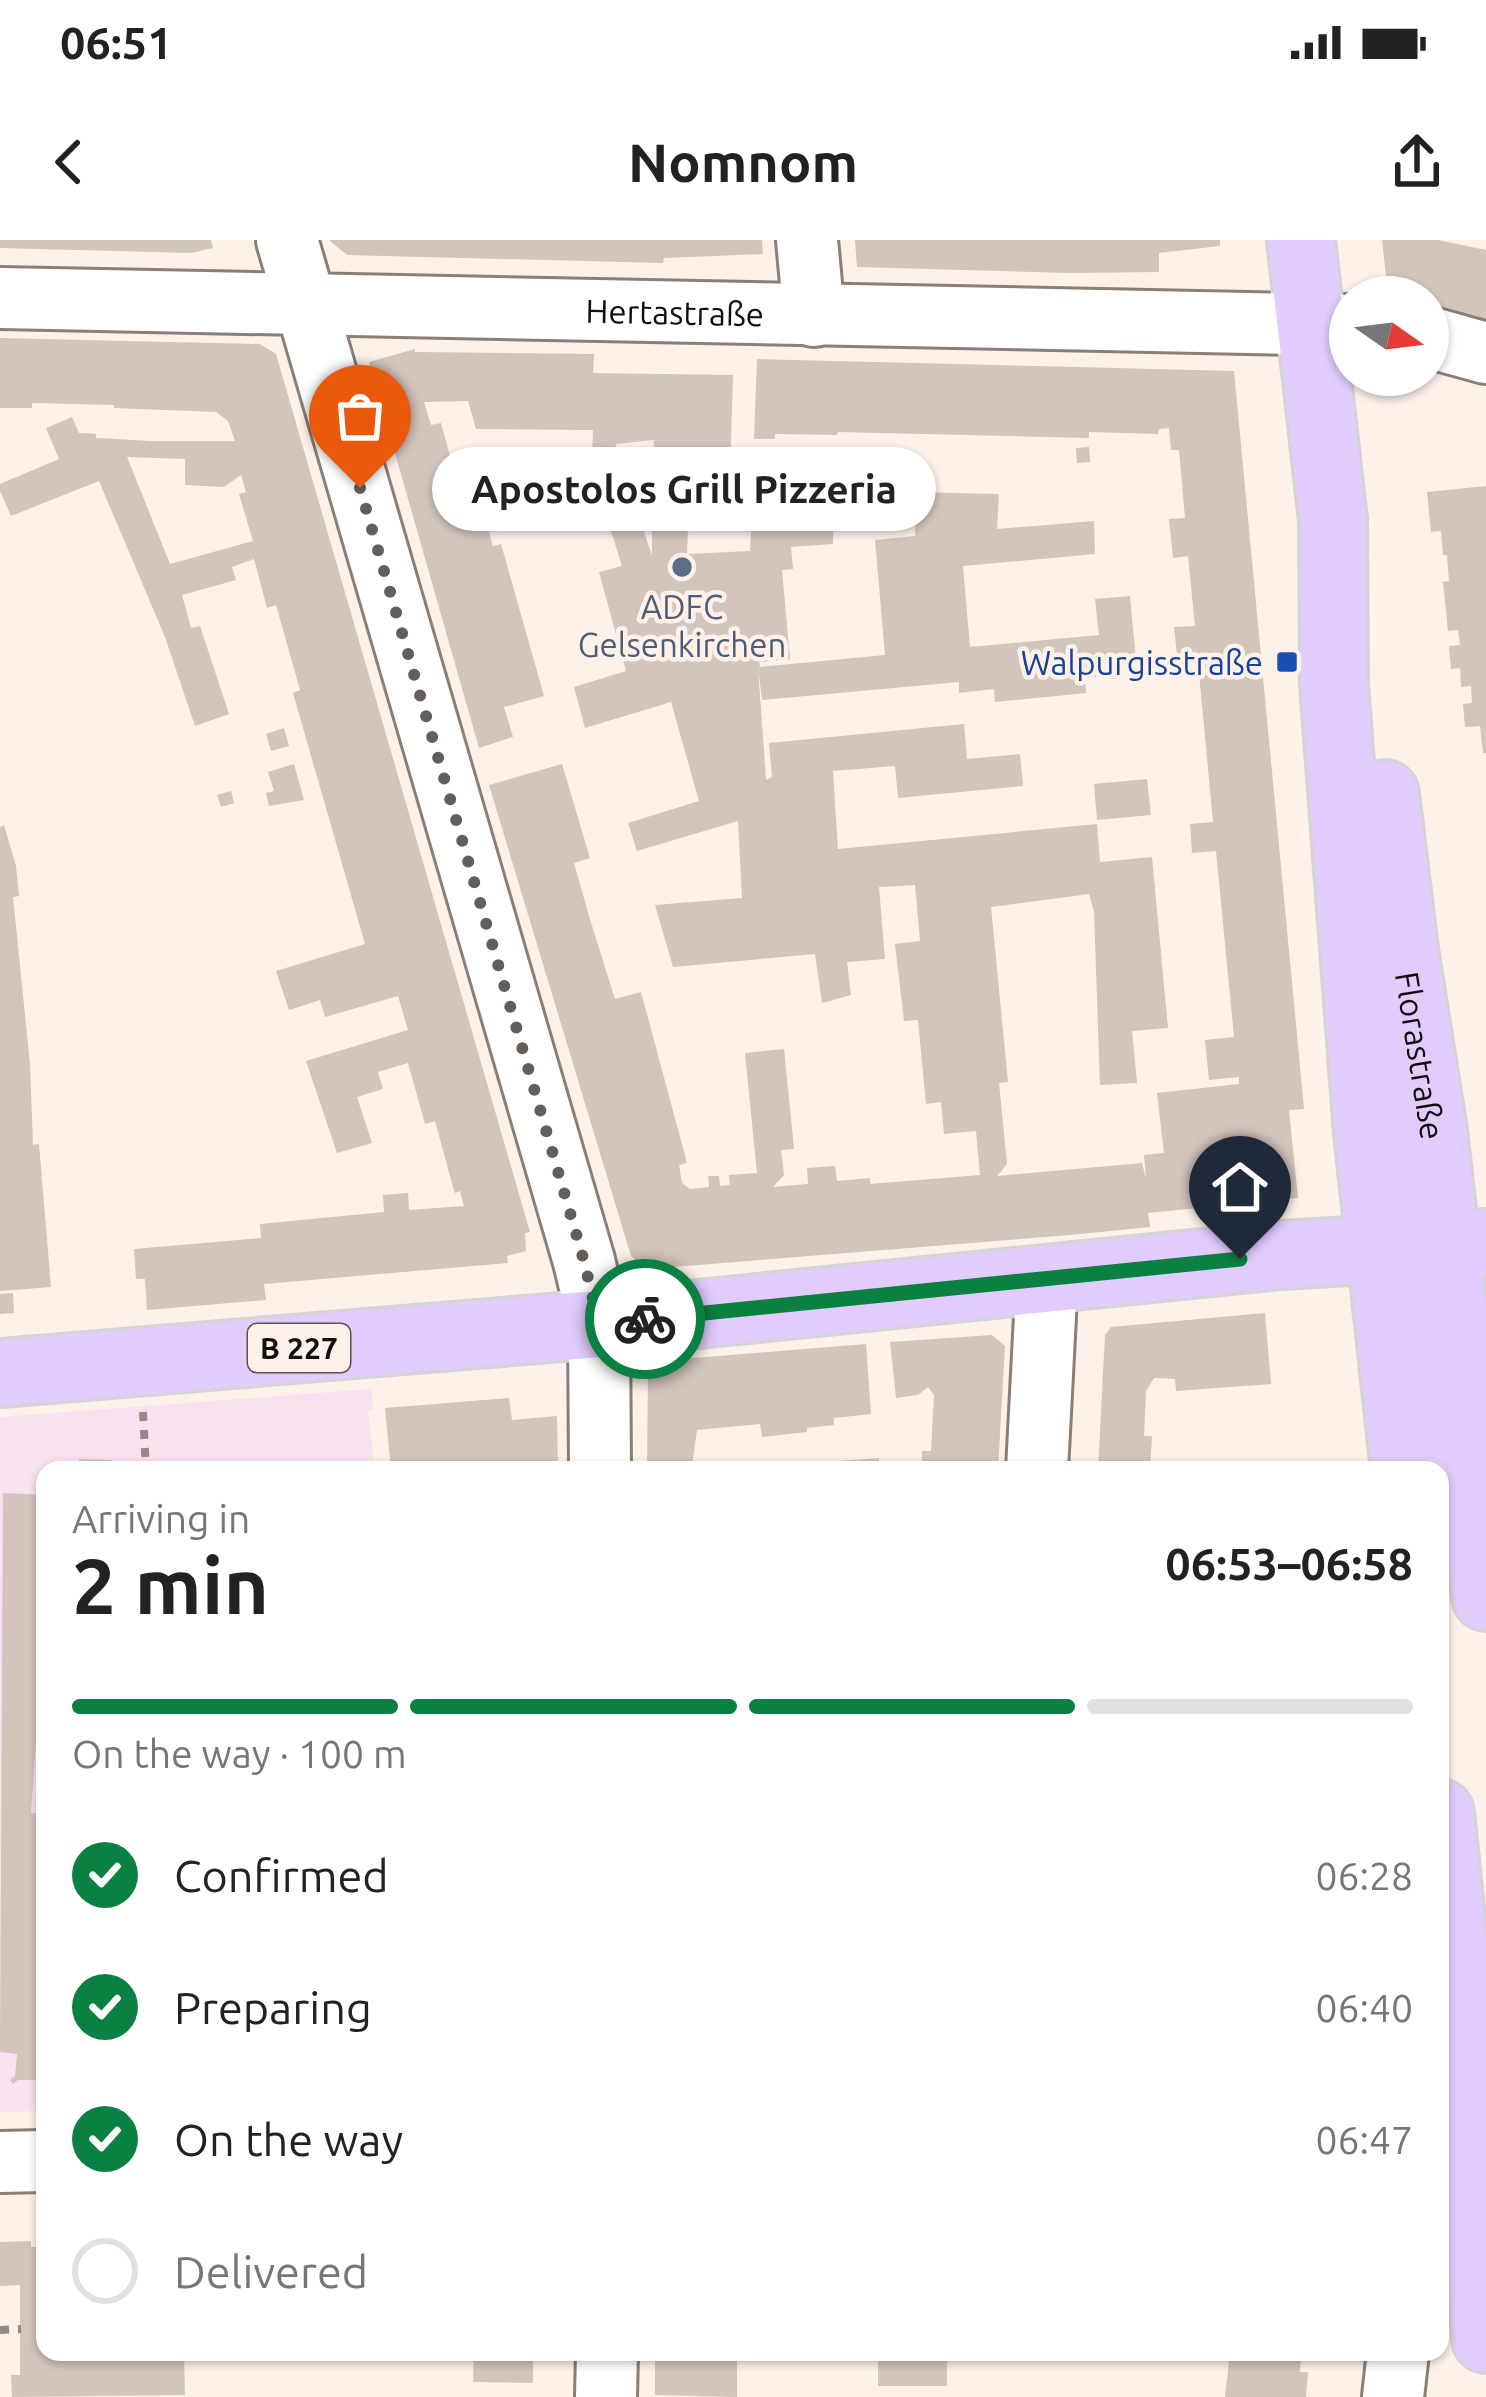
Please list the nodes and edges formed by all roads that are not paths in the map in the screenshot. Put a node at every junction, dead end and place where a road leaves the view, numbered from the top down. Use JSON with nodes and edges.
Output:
{"nodes":[{"id":1,"x":287,"y":240,"type":"edge"},
{"id":2,"x":807,"y":240,"type":"edge"},
{"id":3,"x":1301,"y":240,"type":"edge"},
{"id":4,"x":0,"y":298,"type":"edge"},
{"id":5,"x":307,"y":305,"type":"junction"},
{"id":6,"x":814,"y":316,"type":"junction"},
{"id":7,"x":1329,"y":320,"type":"edge"},
{"id":8,"x":1329,"y":323,"type":"edge"},
{"id":9,"x":1449,"y":343,"type":"edge"},
{"id":10,"x":1486,"y":353,"type":"edge"},
{"id":11,"x":1331,"y":396,"type":"edge"},
{"id":12,"x":1333,"y":520,"type":"junction"},
{"id":13,"x":1466,"y":1244,"type":"edge"},
{"id":14,"x":1382,"y":1250,"type":"junction"},
{"id":15,"x":1047,"y":1278,"type":"junction"},
{"id":16,"x":599,"y":1324,"type":"junction"},
{"id":17,"x":0,"y":1373,"type":"edge"},
{"id":18,"x":601,"y":1461,"type":"edge"},
{"id":19,"x":1037,"y":1461,"type":"edge"},
{"id":20,"x":1405,"y":1461,"type":"edge"},
{"id":21,"x":1486,"y":1597,"type":"edge"},
{"id":22,"x":1449,"y":1912,"type":"edge"},
{"id":23,"x":36,"y":2161,"type":"edge"},
{"id":24,"x":0,"y":2162,"type":"edge"},
{"id":25,"x":1486,"y":2339,"type":"edge"},
{"id":26,"x":607,"y":2361,"type":"edge"},
{"id":27,"x":1397,"y":2361,"type":"edge"},
{"id":28,"x":606,"y":2397,"type":"edge"},
{"id":29,"x":1393,"y":2397,"type":"edge"}],
"edges":[{"from":1,"to":5,"type":"street"},
{"from":2,"to":6,"type":"street"},
{"from":3,"to":7,"type":"main road","name":"Florastraße"},
{"from":4,"to":5,"type":"street","name":"Hertastraße"},
{"from":5,"to":6,"type":"street","name":"Hertastraße"},
{"from":5,"to":16,"type":"street"},
{"from":6,"to":8,"type":"street","name":"Hertastraße"},
{"from":9,"to":10,"type":"street"},
{"from":11,"to":12,"type":"main road","name":"Florastraße"},
{"from":12,"to":13,"type":"main road","name":"Florastraße"},
{"from":12,"to":14,"type":"main road","name":"Florastraße"},
{"from":13,"to":14,"type":"main road","number":"B 227"},
{"from":13,"to":21,"type":"main road","name":"Florastraße"},
{"from":14,"to":15,"type":"main road","number":"B 227"},
{"from":14,"to":20,"type":"main road","name":"Florastraße"},
{"from":15,"to":16,"type":"main road","number":"B 227"},
{"from":15,"to":19,"type":"street"},
{"from":16,"to":17,"type":"main road","number":"B 227"},
{"from":16,"to":18,"type":"street"},
{"from":22,"to":25,"type":"main road"},
{"from":23,"to":24,"type":"street"},
{"from":26,"to":28,"type":"street"},
{"from":27,"to":29,"type":"street"}]}
